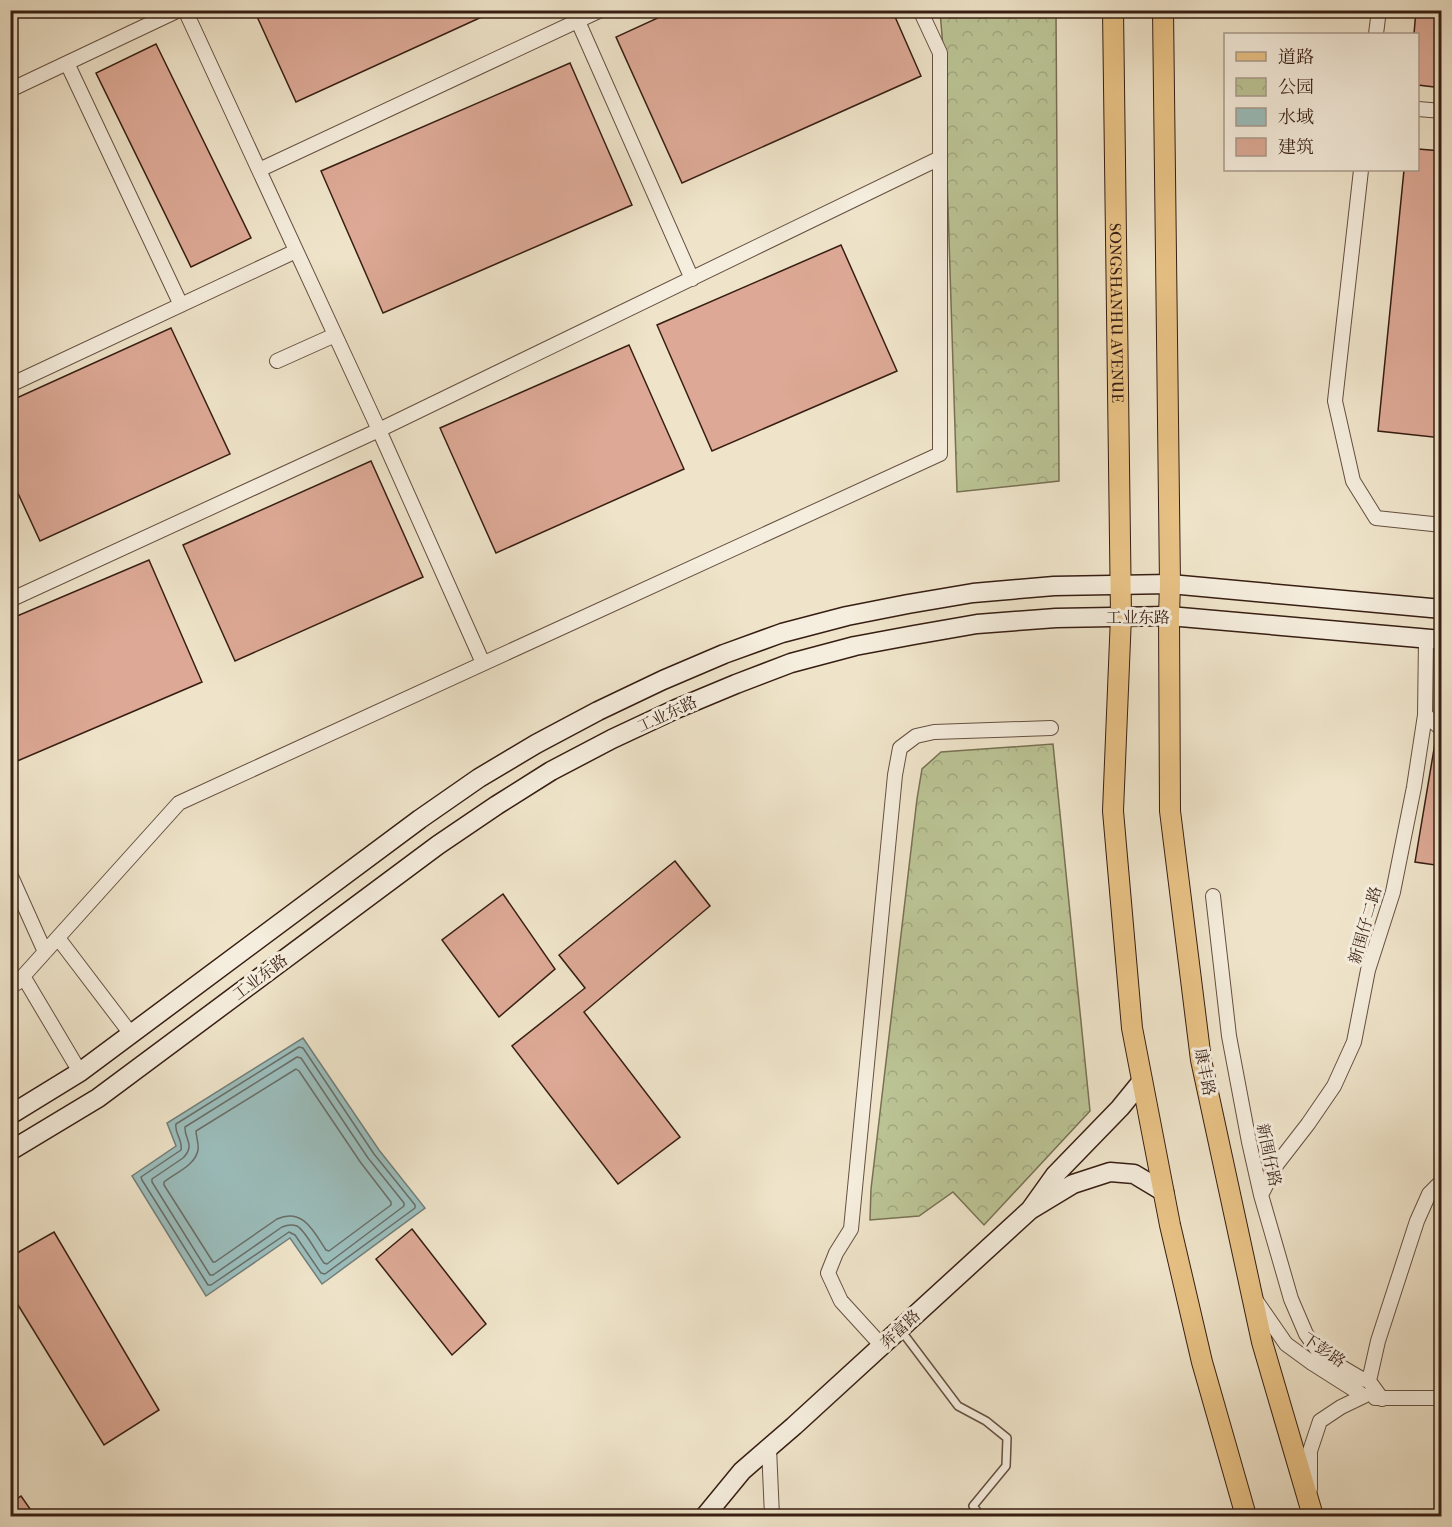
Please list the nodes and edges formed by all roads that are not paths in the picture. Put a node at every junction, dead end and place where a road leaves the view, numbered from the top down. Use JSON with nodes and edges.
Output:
{"nodes":[{"id":1,"x":178,"y":10,"type":"edge"},
{"id":2,"x":185,"y":10,"type":"edge"},
{"id":3,"x":601,"y":10,"type":"edge"},
{"id":4,"x":920,"y":10,"type":"edge"},
{"id":5,"x":1113,"y":10,"type":"edge"},
{"id":6,"x":1163,"y":10,"type":"edge"},
{"id":7,"x":1378,"y":10,"type":"edge"},
{"id":8,"x":575,"y":16,"type":"edge"},
{"id":9,"x":1376,"y":33,"type":"edge"},
{"id":10,"x":67,"y":63,"type":"junction"},
{"id":11,"x":10,"y":90,"type":"edge"},
{"id":12,"x":1419,"y":109,"type":"edge"},
{"id":13,"x":1442,"y":111,"type":"edge"},
{"id":14,"x":940,"y":158,"type":"junction"},
{"id":15,"x":259,"y":170,"type":"junction"},
{"id":16,"x":1361,"y":171,"type":"edge"},
{"id":17,"x":297,"y":251,"type":"junction"},
{"id":18,"x":692,"y":279,"type":"junction"},
{"id":19,"x":181,"y":305,"type":"junction"},
{"id":20,"x":335,"y":335,"type":"junction"},
{"id":21,"x":277,"y":361,"type":"dead end"},
{"id":22,"x":10,"y":385,"type":"edge"},
{"id":23,"x":379,"y":430,"type":"junction"},
{"id":24,"x":1442,"y":525,"type":"edge"},
{"id":25,"x":1170,"y":584,"type":"junction"},
{"id":26,"x":1120,"y":585,"type":"junction"},
{"id":27,"x":10,"y":600,"type":"edge"},
{"id":28,"x":1442,"y":609,"type":"edge"},
{"id":29,"x":1120,"y":616,"type":"junction"},
{"id":30,"x":1169,"y":616,"type":"junction"},
{"id":31,"x":1434,"y":640,"type":"edge"},
{"id":32,"x":483,"y":663,"type":"junction"},
{"id":33,"x":1425,"y":715,"type":"junction"},
{"id":34,"x":1051,"y":728,"type":"dead end"},
{"id":35,"x":1442,"y":729,"type":"edge"},
{"id":36,"x":10,"y":874,"type":"edge"},
{"id":37,"x":1213,"y":896,"type":"dead end"},
{"id":38,"x":58,"y":938,"type":"junction"},
{"id":39,"x":45,"y":952,"type":"junction"},
{"id":40,"x":23,"y":976,"type":"junction"},
{"id":41,"x":10,"y":986,"type":"edge"},
{"id":42,"x":131,"y":1034,"type":"junction"},
{"id":43,"x":80,"y":1072,"type":"junction"},
{"id":44,"x":1142,"y":1081,"type":"junction"},
{"id":45,"x":10,"y":1115,"type":"edge"},
{"id":46,"x":10,"y":1151,"type":"edge"},
{"id":47,"x":1442,"y":1181,"type":"edge"},
{"id":48,"x":1164,"y":1192,"type":"junction"},
{"id":49,"x":1261,"y":1195,"type":"junction"},
{"id":50,"x":1030,"y":1210,"type":"junction"},
{"id":51,"x":1252,"y":1295,"type":"junction"},
{"id":52,"x":900,"y":1329,"type":"junction"},
{"id":53,"x":882,"y":1346,"type":"junction"},
{"id":54,"x":1369,"y":1381,"type":"junction"},
{"id":55,"x":1364,"y":1396,"type":"junction"},
{"id":56,"x":1442,"y":1398,"type":"edge"},
{"id":57,"x":1382,"y":1399,"type":"junction"},
{"id":58,"x":769,"y":1448,"type":"junction"},
{"id":59,"x":1312,"y":1511,"type":"edge"},
{"id":60,"x":705,"y":1516,"type":"edge"},
{"id":61,"x":772,"y":1516,"type":"edge"},
{"id":62,"x":981,"y":1516,"type":"edge"},
{"id":63,"x":1246,"y":1516,"type":"edge"}],
"edges":[{"from":1,"to":10,"type":"street"},
{"from":2,"to":15,"type":"street"},
{"from":3,"to":8,"type":"street"},
{"from":4,"to":14,"type":"street"},
{"from":5,"to":26,"type":"main road","name":"SONGSHANHU AVENUE"},
{"from":6,"to":25,"type":"main road"},
{"from":7,"to":9,"type":"street"},
{"from":8,"to":15,"type":"street"},
{"from":8,"to":18,"type":"street"},
{"from":10,"to":11,"type":"street"},
{"from":10,"to":19,"type":"street"},
{"from":12,"to":13,"type":"street"},
{"from":14,"to":18,"type":"street"},
{"from":14,"to":32,"type":"street"},
{"from":15,"to":17,"type":"street"},
{"from":16,"to":24,"type":"street"},
{"from":17,"to":19,"type":"street"},
{"from":17,"to":20,"type":"street"},
{"from":18,"to":23,"type":"street"},
{"from":19,"to":22,"type":"street"},
{"from":20,"to":21,"type":"street"},
{"from":20,"to":23,"type":"street"},
{"from":23,"to":27,"type":"street"},
{"from":23,"to":32,"type":"street"},
{"from":25,"to":26,"type":"main road","name":"工业东路"},
{"from":25,"to":28,"type":"main road","name":"工业东路"},
{"from":25,"to":30,"type":"main road"},
{"from":26,"to":29,"type":"main road","name":"SONGSHANHU AVENUE"},
{"from":26,"to":42,"type":"main road","name":"工业东路"},
{"from":29,"to":30,"type":"main road","name":"工业东路"},
{"from":29,"to":44,"type":"main road"},
{"from":29,"to":46,"type":"main road","name":"工业东路"},
{"from":30,"to":31,"type":"main road","name":"工业东路"},
{"from":30,"to":51,"type":"main road","name":"康丰路"},
{"from":31,"to":33,"type":"street","name":"新围仔二路"},
{"from":32,"to":38,"type":"street"},
{"from":33,"to":35,"type":"street"},
{"from":33,"to":49,"type":"street","name":"新围仔二路"},
{"from":34,"to":53,"type":"street"},
{"from":36,"to":39,"type":"street"},
{"from":37,"to":49,"type":"street","name":"新围仔路"},
{"from":38,"to":39,"type":"street"},
{"from":38,"to":42,"type":"street"},
{"from":39,"to":40,"type":"street"},
{"from":40,"to":41,"type":"street"},
{"from":40,"to":43,"type":"street"},
{"from":42,"to":43,"type":"main road","name":"工业东路"},
{"from":43,"to":45,"type":"main road","name":"工业东路"},
{"from":44,"to":48,"type":"main road"},
{"from":44,"to":50,"type":"main road"},
{"from":47,"to":54,"type":"street"},
{"from":48,"to":50,"type":"main road"},
{"from":48,"to":63,"type":"main road"},
{"from":49,"to":54,"type":"street","name":"新围仔路"},
{"from":50,"to":52,"type":"main road","name":"奔富路"},
{"from":51,"to":55,"type":"street","name":"下彭路"},
{"from":51,"to":59,"type":"main road","name":"康丰路"},
{"from":52,"to":53,"type":"main road","name":"奔富路"},
{"from":52,"to":62,"type":"lane"},
{"from":53,"to":58,"type":"main road","name":"奔富路"},
{"from":54,"to":57,"type":"street"},
{"from":55,"to":57,"type":"street","name":"下彭路"},
{"from":55,"to":59,"type":"street"},
{"from":56,"to":57,"type":"street","name":"下彭路"},
{"from":58,"to":60,"type":"main road","name":"奔富路"},
{"from":58,"to":61,"type":"street"}]}
